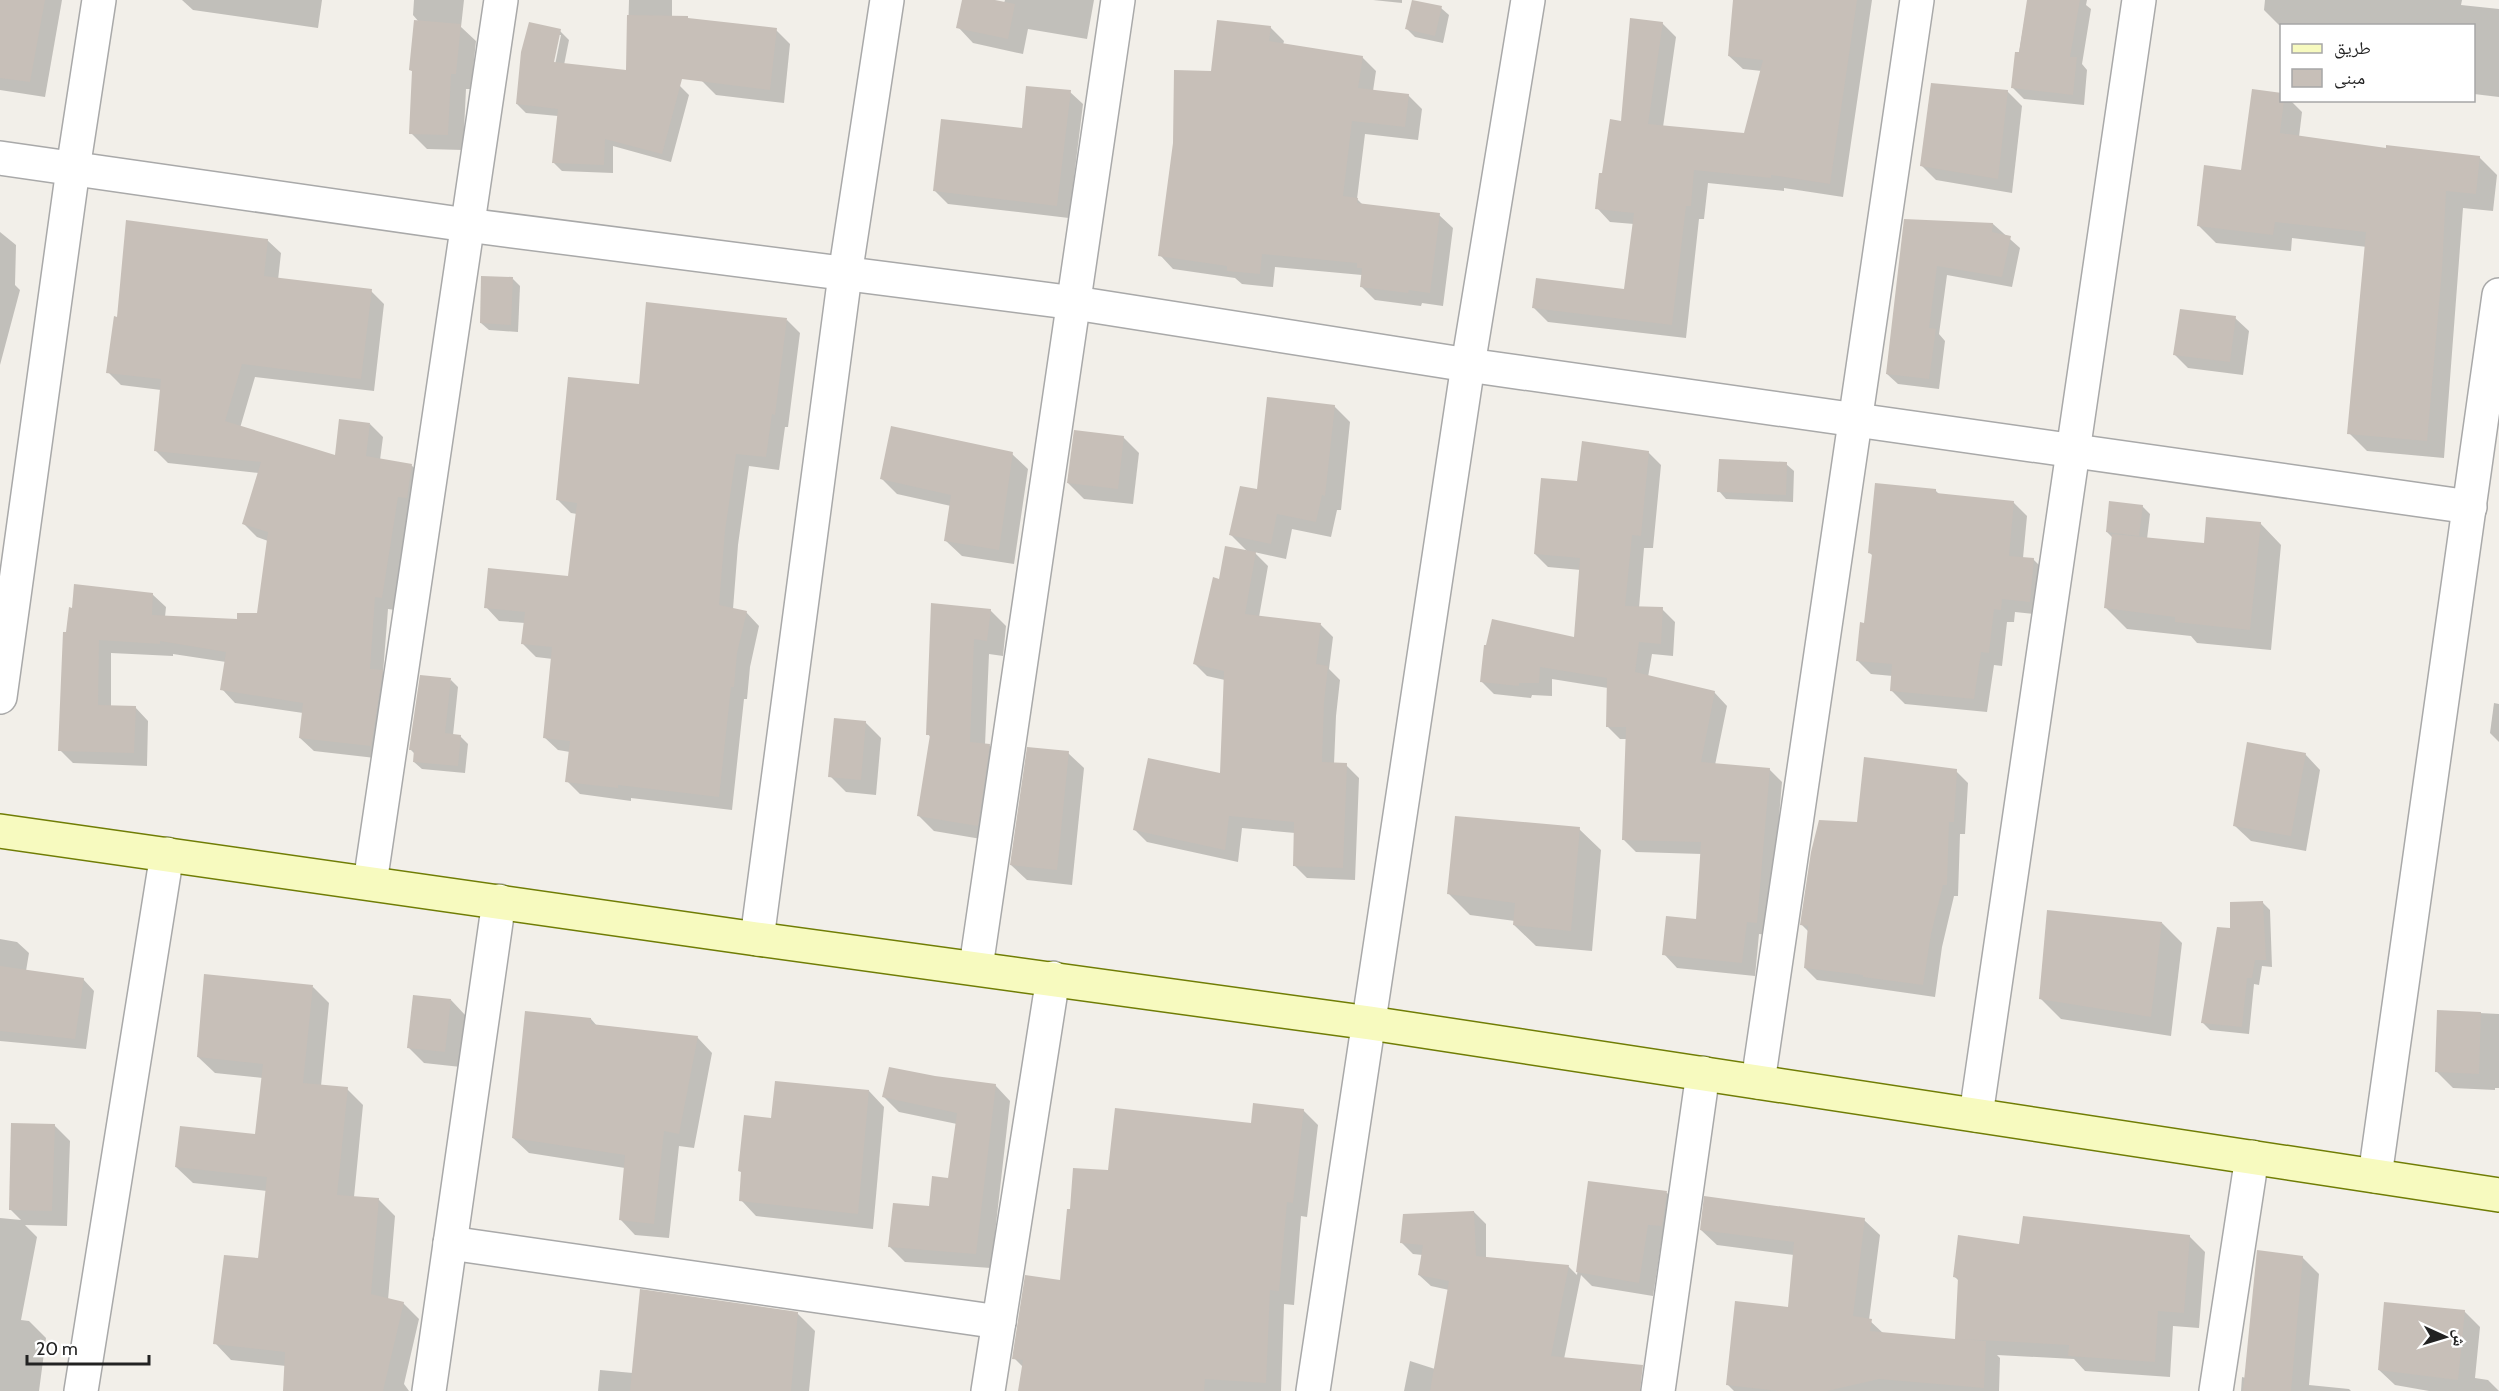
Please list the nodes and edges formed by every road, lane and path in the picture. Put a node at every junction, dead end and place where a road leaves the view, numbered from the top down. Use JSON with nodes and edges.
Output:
{"nodes":[{"id":1,"x":99,"y":0,"type":"edge"},
{"id":2,"x":501,"y":0,"type":"edge"},
{"id":3,"x":887,"y":0,"type":"edge"},
{"id":4,"x":1118,"y":0,"type":"edge"},
{"id":5,"x":1528,"y":0,"type":"edge"},
{"id":6,"x":1917,"y":0,"type":"edge"},
{"id":7,"x":2139,"y":0,"type":"edge"},
{"id":8,"x":0,"y":158,"type":"edge"},
{"id":9,"x":73,"y":170,"type":"junction"},
{"id":10,"x":467,"y":225,"type":"junction"},
{"id":11,"x":845,"y":275,"type":"junction"},
{"id":12,"x":2499,"y":295,"type":"edge"},
{"id":13,"x":1075,"y":303,"type":"junction"},
{"id":14,"x":2497,"y":331,"type":"edge"},
{"id":15,"x":1468,"y":365,"type":"junction"},
{"id":16,"x":1854,"y":421,"type":"junction"},
{"id":17,"x":2073,"y":452,"type":"junction"},
{"id":18,"x":2470,"y":507,"type":"junction"},
{"id":19,"x":0,"y":696,"type":"edge"},
{"id":20,"x":0,"y":831,"type":"edge"},
{"id":21,"x":168,"y":854,"type":"junction"},
{"id":22,"x":370,"y":883,"type":"junction"},
{"id":23,"x":499,"y":901,"type":"junction"},
{"id":24,"x":757,"y":939,"type":"junction"},
{"id":25,"x":976,"y":967,"type":"junction"},
{"id":26,"x":1053,"y":978,"type":"junction"},
{"id":27,"x":1370,"y":1023,"type":"junction"},
{"id":28,"x":1704,"y":1073,"type":"junction"},
{"id":29,"x":1758,"y":1082,"type":"junction"},
{"id":30,"x":1976,"y":1115,"type":"junction"},
{"id":31,"x":2252,"y":1157,"type":"junction"},
{"id":32,"x":2375,"y":1176,"type":"junction"},
{"id":33,"x":2499,"y":1195,"type":"edge"},
{"id":34,"x":450,"y":1243,"type":"junction"},
{"id":35,"x":999,"y":1322,"type":"junction"},
{"id":36,"x":81,"y":1391,"type":"edge"},
{"id":37,"x":429,"y":1391,"type":"edge"},
{"id":38,"x":988,"y":1391,"type":"edge"},
{"id":39,"x":1313,"y":1391,"type":"edge"},
{"id":40,"x":1658,"y":1391,"type":"edge"},
{"id":41,"x":2216,"y":1391,"type":"edge"}],
"edges":[{"from":1,"to":9,"type":"street"},
{"from":2,"to":10,"type":"street"},
{"from":3,"to":11,"type":"street"},
{"from":4,"to":13,"type":"street"},
{"from":5,"to":15,"type":"street"},
{"from":6,"to":16,"type":"street"},
{"from":7,"to":17,"type":"street"},
{"from":8,"to":9,"type":"street"},
{"from":9,"to":10,"type":"street"},
{"from":9,"to":19,"type":"street"},
{"from":10,"to":11,"type":"street"},
{"from":10,"to":22,"type":"street"},
{"from":11,"to":13,"type":"street"},
{"from":11,"to":24,"type":"street"},
{"from":12,"to":14,"type":"street"},
{"from":13,"to":15,"type":"street"},
{"from":13,"to":25,"type":"street"},
{"from":14,"to":18,"type":"street"},
{"from":15,"to":16,"type":"street"},
{"from":15,"to":27,"type":"street"},
{"from":16,"to":17,"type":"street"},
{"from":16,"to":29,"type":"street"},
{"from":17,"to":18,"type":"street"},
{"from":17,"to":30,"type":"street"},
{"from":18,"to":32,"type":"street"},
{"from":20,"to":21,"type":"street"},
{"from":21,"to":22,"type":"street"},
{"from":21,"to":36,"type":"street"},
{"from":22,"to":23,"type":"street"},
{"from":23,"to":24,"type":"street"},
{"from":23,"to":34,"type":"street"},
{"from":24,"to":25,"type":"street"},
{"from":25,"to":26,"type":"street"},
{"from":26,"to":27,"type":"street"},
{"from":26,"to":35,"type":"street"},
{"from":27,"to":28,"type":"street"},
{"from":27,"to":39,"type":"street"},
{"from":28,"to":29,"type":"street"},
{"from":28,"to":40,"type":"street"},
{"from":29,"to":30,"type":"street"},
{"from":30,"to":31,"type":"street"},
{"from":31,"to":32,"type":"street"},
{"from":31,"to":41,"type":"street"},
{"from":32,"to":33,"type":"street"},
{"from":34,"to":35,"type":"street"},
{"from":34,"to":37,"type":"street"},
{"from":35,"to":38,"type":"street"}]}
